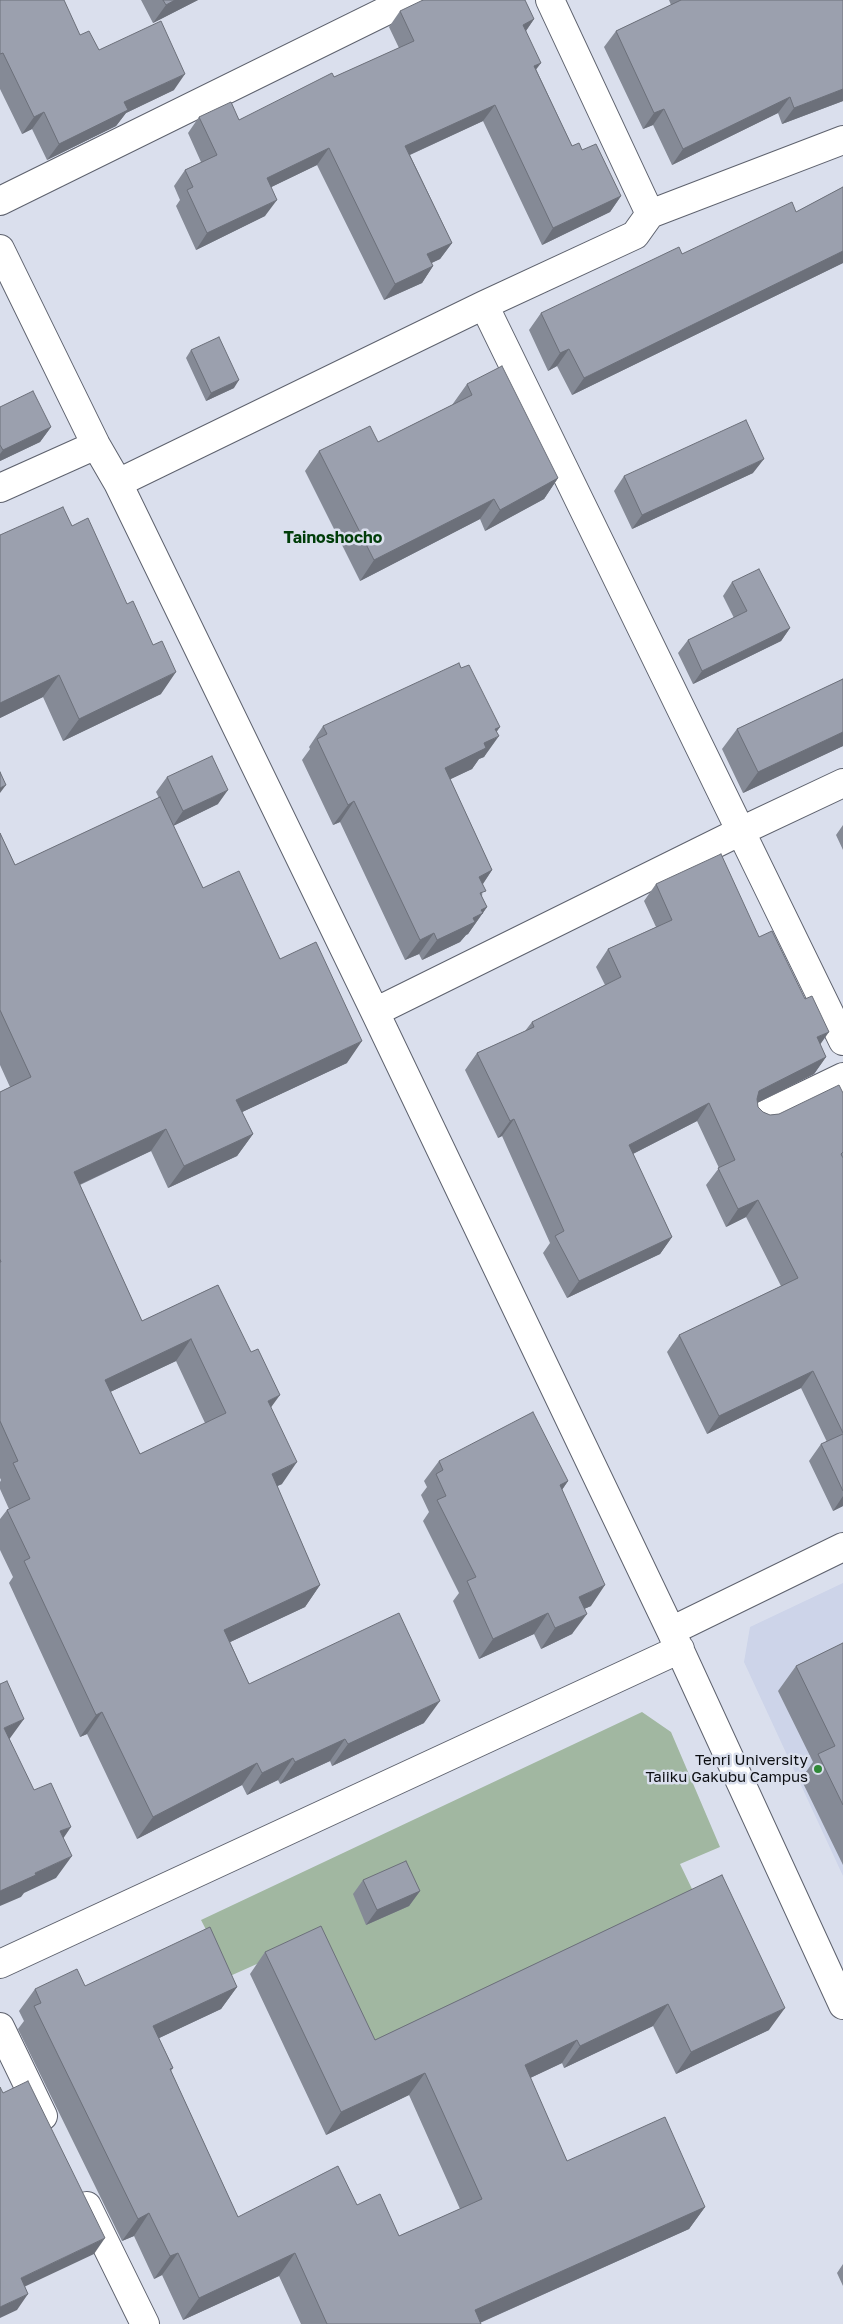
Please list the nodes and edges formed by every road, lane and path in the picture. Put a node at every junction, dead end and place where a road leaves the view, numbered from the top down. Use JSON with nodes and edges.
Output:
{"nodes":[{"id":1,"x":408,"y":0,"type":"edge"},
{"id":2,"x":550,"y":0,"type":"edge"},
{"id":3,"x":843,"y":140,"type":"edge"},
{"id":4,"x":0,"y":201,"type":"edge"},
{"id":5,"x":650,"y":214,"type":"junction"},
{"id":6,"x":0,"y":249,"type":"edge"},
{"id":7,"x":484,"y":305,"type":"junction"},
{"id":8,"x":96,"y":445,"type":"junction"},
{"id":9,"x":118,"y":484,"type":"junction"},
{"id":10,"x":0,"y":488,"type":"edge"},
{"id":11,"x":843,"y":784,"type":"edge"},
{"id":12,"x":740,"y":832,"type":"junction"},
{"id":13,"x":375,"y":1012,"type":"junction"},
{"id":14,"x":843,"y":1041,"type":"edge"},
{"id":15,"x":843,"y":1077,"type":"edge"},
{"id":16,"x":760,"y":1117,"type":"edge"},
{"id":17,"x":843,"y":1547,"type":"edge"},
{"id":18,"x":675,"y":1640,"type":"junction"},
{"id":19,"x":0,"y":1964,"type":"edge"},
{"id":20,"x":843,"y":2005,"type":"edge"},
{"id":21,"x":0,"y":2027,"type":"edge"},
{"id":22,"x":56,"y":2141,"type":"edge"},
{"id":23,"x":77,"y":2184,"type":"edge"},
{"id":24,"x":145,"y":2324,"type":"edge"}],
"edges":[{"from":1,"to":4,"type":"street"},
{"from":2,"to":5,"type":"street"},
{"from":3,"to":5,"type":"street"},
{"from":5,"to":7,"type":"street"},
{"from":6,"to":8,"type":"street"},
{"from":7,"to":9,"type":"street"},
{"from":7,"to":12,"type":"street"},
{"from":8,"to":9,"type":"street"},
{"from":8,"to":10,"type":"street"},
{"from":9,"to":13,"type":"street"},
{"from":11,"to":12,"type":"street"},
{"from":12,"to":13,"type":"street"},
{"from":12,"to":14,"type":"street"},
{"from":13,"to":18,"type":"street"},
{"from":15,"to":16,"type":"street"},
{"from":17,"to":18,"type":"street"},
{"from":18,"to":19,"type":"street"},
{"from":18,"to":20,"type":"street"},
{"from":21,"to":22,"type":"street"},
{"from":23,"to":24,"type":"street"}]}
